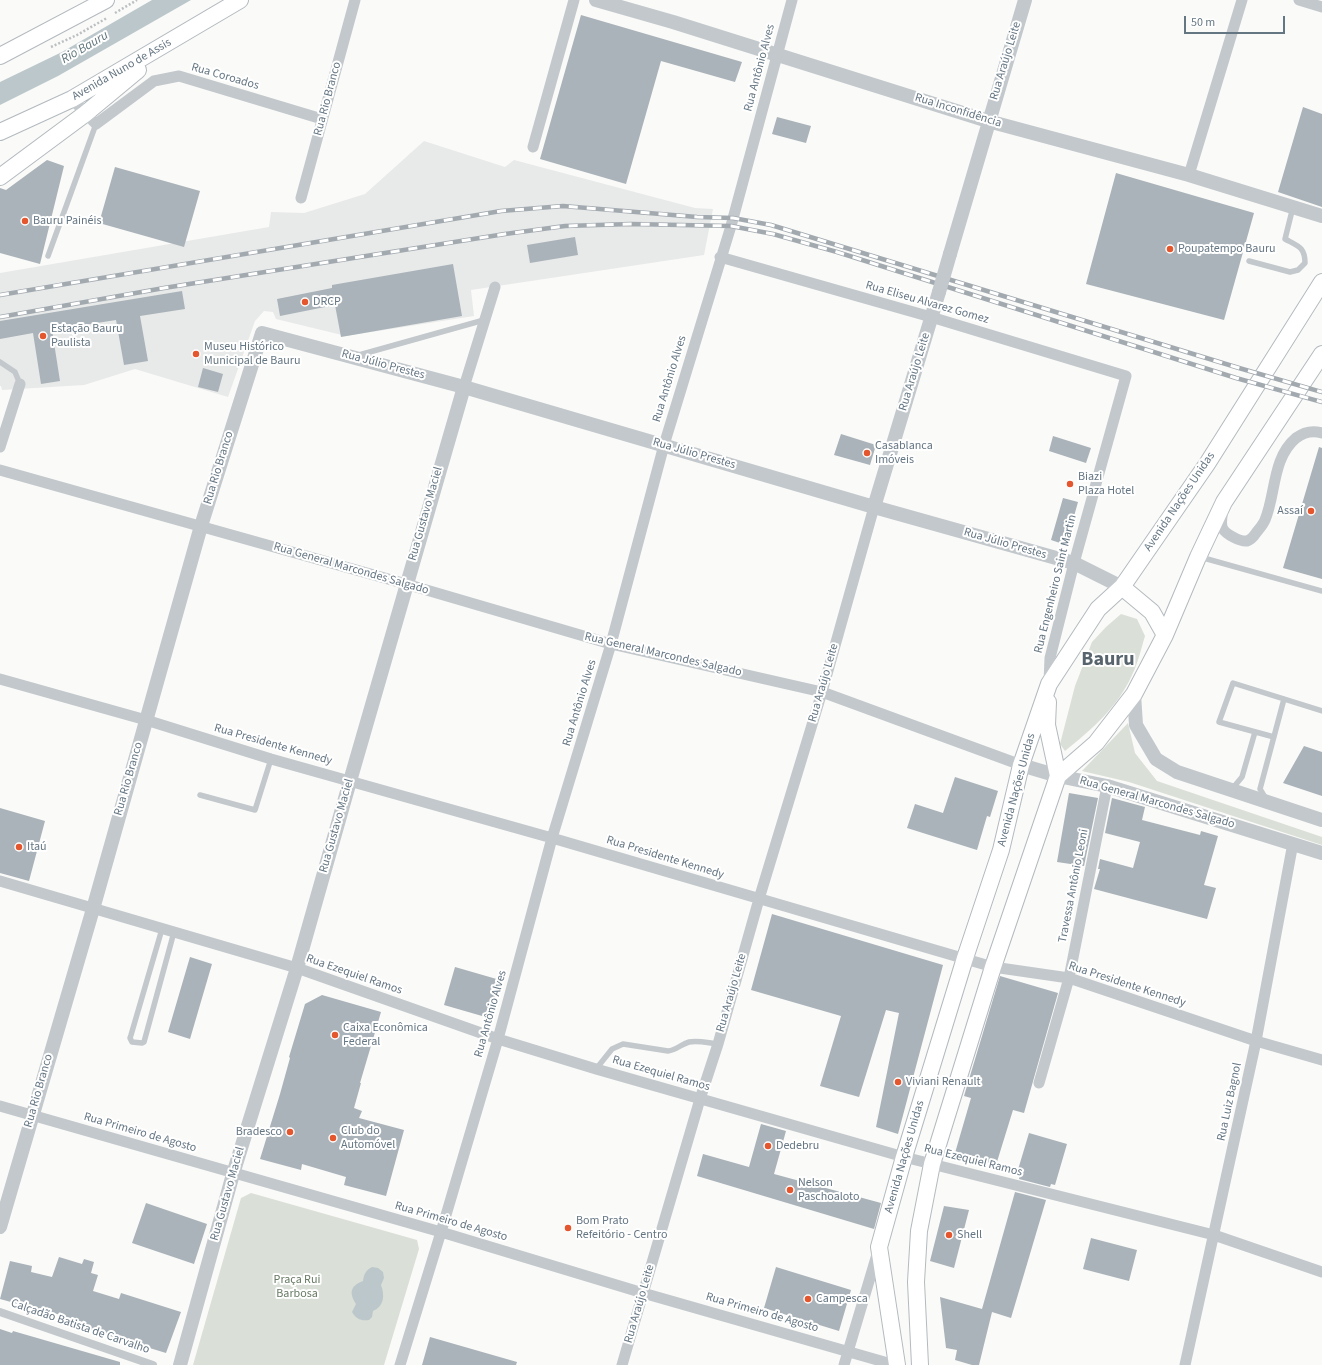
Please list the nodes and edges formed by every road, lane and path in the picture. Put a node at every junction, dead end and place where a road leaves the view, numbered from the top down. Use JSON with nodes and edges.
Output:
{"nodes":[{"id":1,"x":106,"y":0,"type":"edge"},
{"id":2,"x":240,"y":0,"type":"edge"},
{"id":3,"x":354,"y":0,"type":"edge"},
{"id":4,"x":574,"y":0,"type":"edge"},
{"id":5,"x":596,"y":0,"type":"edge"},
{"id":6,"x":792,"y":0,"type":"edge"},
{"id":7,"x":1025,"y":0,"type":"edge"},
{"id":8,"x":1242,"y":0,"type":"edge"},
{"id":9,"x":1299,"y":0,"type":"edge"},
{"id":10,"x":1322,"y":7,"type":"edge"},
{"id":11,"x":174,"y":40,"type":"junction"},
{"id":12,"x":777,"y":55,"type":"junction"},
{"id":13,"x":0,"y":56,"type":"edge"},
{"id":14,"x":72,"y":99,"type":"junction"},
{"id":15,"x":90,"y":119,"type":"junction"},
{"id":16,"x":322,"y":119,"type":"junction"},
{"id":17,"x":988,"y":121,"type":"junction"},
{"id":18,"x":0,"y":132,"type":"edge"},
{"id":19,"x":533,"y":147,"type":"dead end"},
{"id":20,"x":1190,"y":175,"type":"junction"},
{"id":21,"x":0,"y":177,"type":"edge"},
{"id":22,"x":300,"y":198,"type":"dead end"},
{"id":23,"x":1294,"y":206,"type":"junction"},
{"id":24,"x":1322,"y":216,"type":"edge"},
{"id":25,"x":48,"y":256,"type":"dead end"},
{"id":26,"x":720,"y":257,"type":"junction"},
{"id":27,"x":1249,"y":260,"type":"dead end"},
{"id":28,"x":1322,"y":282,"type":"edge"},
{"id":29,"x":495,"y":287,"type":"dead end"},
{"id":30,"x":931,"y":317,"type":"junction"},
{"id":31,"x":484,"y":320,"type":"junction"},
{"id":32,"x":262,"y":333,"type":"joint"},
{"id":33,"x":1322,"y":354,"type":"edge"},
{"id":34,"x":354,"y":357,"type":"junction"},
{"id":35,"x":0,"y":362,"type":"edge"},
{"id":36,"x":1126,"y":376,"type":"joint"},
{"id":37,"x":20,"y":384,"type":"joint"},
{"id":38,"x":464,"y":387,"type":"junction"},
{"id":39,"x":1322,"y":433,"type":"edge"},
{"id":40,"x":1322,"y":441,"type":"edge"},
{"id":41,"x":664,"y":445,"type":"junction"},
{"id":42,"x":0,"y":446,"type":"edge"},
{"id":43,"x":0,"y":470,"type":"edge"},
{"id":44,"x":1224,"y":502,"type":"junction"},
{"id":45,"x":874,"y":507,"type":"junction"},
{"id":46,"x":201,"y":526,"type":"junction"},
{"id":47,"x":1209,"y":533,"type":"junction"},
{"id":48,"x":1198,"y":557,"type":"junction"},
{"id":49,"x":1074,"y":563,"type":"junction"},
{"id":50,"x":406,"y":584,"type":"junction"},
{"id":51,"x":1122,"y":588,"type":"junction"},
{"id":52,"x":1322,"y":591,"type":"edge"},
{"id":53,"x":1165,"y":635,"type":"junction"},
{"id":54,"x":611,"y":644,"type":"junction"},
{"id":55,"x":0,"y":679,"type":"edge"},
{"id":56,"x":1049,"y":684,"type":"junction"},
{"id":57,"x":822,"y":692,"type":"junction"},
{"id":58,"x":1134,"y":694,"type":"junction"},
{"id":59,"x":1284,"y":699,"type":"junction"},
{"id":60,"x":1322,"y":710,"type":"edge"},
{"id":61,"x":146,"y":720,"type":"junction"},
{"id":62,"x":1255,"y":732,"type":"junction"},
{"id":63,"x":1274,"y":737,"type":"junction"},
{"id":64,"x":271,"y":759,"type":"junction"},
{"id":65,"x":1021,"y":765,"type":"junction"},
{"id":66,"x":1058,"y":776,"type":"junction"},
{"id":67,"x":350,"y":781,"type":"junction"},
{"id":68,"x":1107,"y":786,"type":"junction"},
{"id":69,"x":1231,"y":790,"type":"junction"},
{"id":70,"x":200,"y":795,"type":"dead end"},
{"id":71,"x":1268,"y":802,"type":"junction"},
{"id":72,"x":1322,"y":820,"type":"edge"},
{"id":73,"x":552,"y":838,"type":"junction"},
{"id":74,"x":1293,"y":844,"type":"junction"},
{"id":75,"x":1322,"y":853,"type":"edge"},
{"id":76,"x":0,"y":881,"type":"edge"},
{"id":77,"x":759,"y":900,"type":"junction"},
{"id":78,"x":92,"y":908,"type":"junction"},
{"id":79,"x":162,"y":929,"type":"junction"},
{"id":80,"x":174,"y":932,"type":"junction"},
{"id":81,"x":965,"y":958,"type":"junction"},
{"id":82,"x":993,"y":967,"type":"junction"},
{"id":83,"x":297,"y":968,"type":"junction"},
{"id":84,"x":1069,"y":978,"type":"junction"},
{"id":85,"x":498,"y":1039,"type":"junction"},
{"id":86,"x":1256,"y":1041,"type":"junction"},
{"id":87,"x":718,"y":1044,"type":"junction"},
{"id":88,"x":1322,"y":1060,"type":"edge"},
{"id":89,"x":596,"y":1069,"type":"junction"},
{"id":90,"x":1039,"y":1083,"type":"dead end"},
{"id":91,"x":700,"y":1099,"type":"junction"},
{"id":92,"x":0,"y":1106,"type":"edge"},
{"id":93,"x":32,"y":1115,"type":"junction"},
{"id":94,"x":904,"y":1157,"type":"junction"},
{"id":95,"x":932,"y":1164,"type":"junction"},
{"id":96,"x":233,"y":1174,"type":"junction"},
{"id":97,"x":0,"y":1227,"type":"edge"},
{"id":98,"x":441,"y":1232,"type":"junction"},
{"id":99,"x":1214,"y":1235,"type":"junction"},
{"id":100,"x":879,"y":1247,"type":"junction"},
{"id":101,"x":1322,"y":1272,"type":"edge"},
{"id":102,"x":643,"y":1293,"type":"junction"},
{"id":103,"x":0,"y":1312,"type":"edge"},
{"id":104,"x":848,"y":1351,"type":"junction"},
{"id":105,"x":153,"y":1365,"type":"edge"},
{"id":106,"x":180,"y":1365,"type":"edge"},
{"id":107,"x":400,"y":1365,"type":"edge"},
{"id":108,"x":622,"y":1365,"type":"edge"},
{"id":109,"x":844,"y":1365,"type":"edge"},
{"id":110,"x":896,"y":1365,"type":"edge"},
{"id":111,"x":920,"y":1365,"type":"edge"},
{"id":112,"x":1185,"y":1365,"type":"edge"}],
"edges":[{"from":1,"to":13,"type":"main road"},
{"from":2,"to":11,"type":"main road","name":"Avenida Nuno de Assis"},
{"from":3,"to":16,"type":"street","name":"Rua Rio Branco"},
{"from":4,"to":19,"type":"street"},
{"from":5,"to":12,"type":"street","name":"Rua Inconfidência"},
{"from":6,"to":12,"type":"street","name":"Rua Antônio Alves"},
{"from":7,"to":17,"type":"street","name":"Rua Araújo Leite"},
{"from":8,"to":20,"type":"street"},
{"from":9,"to":10,"type":"street"},
{"from":11,"to":14,"type":"main road","name":"Avenida Nuno de Assis"},
{"from":11,"to":15,"type":"main road"},
{"from":12,"to":17,"type":"street","name":"Rua Inconfidência"},
{"from":12,"to":26,"type":"street","name":"Rua Antônio Alves"},
{"from":14,"to":15,"type":"street"},
{"from":14,"to":18,"type":"main road","name":"Avenida Nuno de Assis"},
{"from":15,"to":16,"type":"street","name":"Rua Coroados"},
{"from":15,"to":21,"type":"main road"},
{"from":15,"to":25,"type":"lane"},
{"from":16,"to":22,"type":"street","name":"Rua Rio Branco"},
{"from":17,"to":20,"type":"street","name":"Rua Inconfidência"},
{"from":17,"to":30,"type":"street","name":"Rua Araújo Leite","bridge":true},
{"from":20,"to":23,"type":"street","name":"Rua Inconfidência"},
{"from":23,"to":24,"type":"street","name":"Rua Inconfidência"},
{"from":23,"to":27,"type":"lane"},
{"from":26,"to":30,"type":"street","name":"Rua Eliseu Alvarez Gomez"},
{"from":26,"to":41,"type":"street","name":"Rua Antônio Alves"},
{"from":28,"to":51,"type":"main road","name":"Avenida Nações Unidas"},
{"from":29,"to":31,"type":"street","name":"Rua Gustavo Maciel"},
{"from":30,"to":36,"type":"street","name":"Rua Eliseu Alvarez Gomez"},
{"from":30,"to":45,"type":"street","name":"Rua Araújo Leite"},
{"from":31,"to":34,"type":"lane"},
{"from":31,"to":38,"type":"street","name":"Rua Gustavo Maciel"},
{"from":32,"to":34,"type":"street","name":"Rua Júlio Prestes"},
{"from":32,"to":46,"type":"street","name":"Rua Rio Branco"},
{"from":33,"to":44,"type":"main road"},
{"from":34,"to":38,"type":"street","name":"Rua Júlio Prestes"},
{"from":35,"to":37,"type":"lane"},
{"from":36,"to":49,"type":"street","name":"Rua Engenheiro Saint Martin"},
{"from":37,"to":42,"type":"street"},
{"from":38,"to":41,"type":"street","name":"Rua Júlio Prestes"},
{"from":38,"to":50,"type":"street","name":"Rua Gustavo Maciel"},
{"from":39,"to":44,"type":"street"},
{"from":40,"to":47,"type":"street"},
{"from":41,"to":45,"type":"street","name":"Rua Júlio Prestes"},
{"from":41,"to":54,"type":"street","name":"Rua Antônio Alves"},
{"from":43,"to":46,"type":"street","name":"Rua General Marcondes Salgado"},
{"from":44,"to":47,"type":"main road"},
{"from":45,"to":49,"type":"street","name":"Rua Júlio Prestes"},
{"from":45,"to":57,"type":"street","name":"Rua Araújo Leite"},
{"from":46,"to":50,"type":"street","name":"Rua General Marcondes Salgado"},
{"from":46,"to":61,"type":"street","name":"Rua Rio Branco"},
{"from":47,"to":48,"type":"main road"},
{"from":48,"to":52,"type":"lane"},
{"from":48,"to":53,"type":"main road"},
{"from":49,"to":51,"type":"street","name":"Rua Júlio Prestes"},
{"from":49,"to":56,"type":"street","name":"Rua Engenheiro Saint Martin"},
{"from":50,"to":54,"type":"street","name":"Rua General Marcondes Salgado"},
{"from":50,"to":67,"type":"street","name":"Rua Gustavo Maciel"},
{"from":51,"to":53,"type":"main road"},
{"from":51,"to":56,"type":"main road","name":"Avenida Nações Unidas"},
{"from":53,"to":58,"type":"main road"},
{"from":54,"to":57,"type":"street","name":"Rua General Marcondes Salgado"},
{"from":54,"to":73,"type":"street","name":"Rua Antônio Alves"},
{"from":55,"to":61,"type":"street","name":"Rua Presidente Kennedy"},
{"from":56,"to":65,"type":"main road","name":"Avenida Nações Unidas"},
{"from":56,"to":66,"type":"main road"},
{"from":57,"to":65,"type":"street","name":"Rua General Marcondes Salgado"},
{"from":57,"to":77,"type":"street","name":"Rua Araújo Leite"},
{"from":58,"to":66,"type":"main road"},
{"from":58,"to":69,"type":"street"},
{"from":59,"to":60,"type":"lane"},
{"from":59,"to":62,"type":"lane"},
{"from":59,"to":63,"type":"lane"},
{"from":61,"to":64,"type":"street","name":"Rua Presidente Kennedy"},
{"from":61,"to":78,"type":"street","name":"Rua Rio Branco"},
{"from":62,"to":63,"type":"lane"},
{"from":62,"to":69,"type":"lane"},
{"from":63,"to":71,"type":"lane"},
{"from":64,"to":67,"type":"street","name":"Rua Presidente Kennedy"},
{"from":64,"to":70,"type":"lane"},
{"from":65,"to":66,"type":"street","name":"Rua General Marcondes Salgado"},
{"from":65,"to":81,"type":"main road","name":"Avenida Nações Unidas"},
{"from":66,"to":68,"type":"street","name":"Rua General Marcondes Salgado"},
{"from":66,"to":82,"type":"main road"},
{"from":67,"to":73,"type":"street","name":"Rua Presidente Kennedy"},
{"from":67,"to":83,"type":"street","name":"Rua Gustavo Maciel"},
{"from":68,"to":74,"type":"street","name":"Rua General Marcondes Salgado"},
{"from":68,"to":84,"type":"street","name":"Travessa Antônio Leoni"},
{"from":69,"to":71,"type":"street"},
{"from":71,"to":72,"type":"street"},
{"from":73,"to":77,"type":"street","name":"Rua Presidente Kennedy"},
{"from":73,"to":85,"type":"street","name":"Rua Antônio Alves"},
{"from":74,"to":75,"type":"street","name":"Rua General Marcondes Salgado"},
{"from":74,"to":86,"type":"street","name":"Rua Luiz Bagnol"},
{"from":76,"to":78,"type":"street","name":"Rua Ezequiel Ramos"},
{"from":77,"to":81,"type":"street","name":"Rua Presidente Kennedy"},
{"from":77,"to":87,"type":"street","name":"Rua Araújo Leite"},
{"from":78,"to":79,"type":"street","name":"Rua Ezequiel Ramos"},
{"from":78,"to":93,"type":"street","name":"Rua Rio Branco"},
{"from":79,"to":80,"type":"street","name":"Rua Ezequiel Ramos"},
{"from":79,"to":80,"type":"lane"},
{"from":80,"to":83,"type":"street","name":"Rua Ezequiel Ramos"},
{"from":81,"to":82,"type":"street","name":"Rua Presidente Kennedy"},
{"from":81,"to":94,"type":"main road","name":"Avenida Nações Unidas"},
{"from":82,"to":84,"type":"street","name":"Rua Presidente Kennedy"},
{"from":82,"to":95,"type":"main road"},
{"from":83,"to":85,"type":"street","name":"Rua Ezequiel Ramos"},
{"from":83,"to":96,"type":"street","name":"Rua Gustavo Maciel"},
{"from":84,"to":86,"type":"street","name":"Rua Presidente Kennedy"},
{"from":84,"to":90,"type":"street","name":"Travessa Antônio Leoni"},
{"from":85,"to":89,"type":"street","name":"Rua Ezequiel Ramos"},
{"from":85,"to":98,"type":"street","name":"Rua Antônio Alves"},
{"from":86,"to":88,"type":"street","name":"Rua Presidente Kennedy"},
{"from":86,"to":99,"type":"street","name":"Rua Luiz Bagnol"},
{"from":87,"to":89,"type":"lane"},
{"from":87,"to":91,"type":"street","name":"Rua Araújo Leite"},
{"from":89,"to":91,"type":"street","name":"Rua Ezequiel Ramos"},
{"from":91,"to":94,"type":"street","name":"Rua Ezequiel Ramos"},
{"from":91,"to":102,"type":"street","name":"Rua Araújo Leite"},
{"from":92,"to":93,"type":"street","name":"Rua Primeiro de Agosto"},
{"from":93,"to":96,"type":"street","name":"Rua Primeiro de Agosto"},
{"from":93,"to":97,"type":"street","name":"Rua Rio Branco"},
{"from":94,"to":95,"type":"street","name":"Rua Ezequiel Ramos"},
{"from":94,"to":100,"type":"main road","name":"Avenida Nações Unidas"},
{"from":95,"to":99,"type":"street","name":"Rua Ezequiel Ramos"},
{"from":95,"to":111,"type":"main road"},
{"from":96,"to":98,"type":"street","name":"Rua Primeiro de Agosto"},
{"from":96,"to":106,"type":"street","name":"Rua Gustavo Maciel"},
{"from":98,"to":102,"type":"street","name":"Rua Primeiro de Agosto"},
{"from":98,"to":107,"type":"street","name":"Rua Antônio Alves"},
{"from":99,"to":101,"type":"street","name":"Rua Ezequiel Ramos"},
{"from":99,"to":112,"type":"street","name":"Rua Luiz Bagnol"},
{"from":100,"to":104,"type":"street"},
{"from":100,"to":110,"type":"main road","name":"Avenida Nações Unidas"},
{"from":102,"to":104,"type":"street","name":"Rua Primeiro de Agosto"},
{"from":102,"to":108,"type":"street","name":"Rua Araújo Leite"},
{"from":103,"to":105,"type":"street","name":"Calçadão Batista de Carvalho"},
{"from":104,"to":109,"type":"street"},
{"from":104,"to":110,"type":"street","name":"Rua Primeiro de Agosto"}]}
